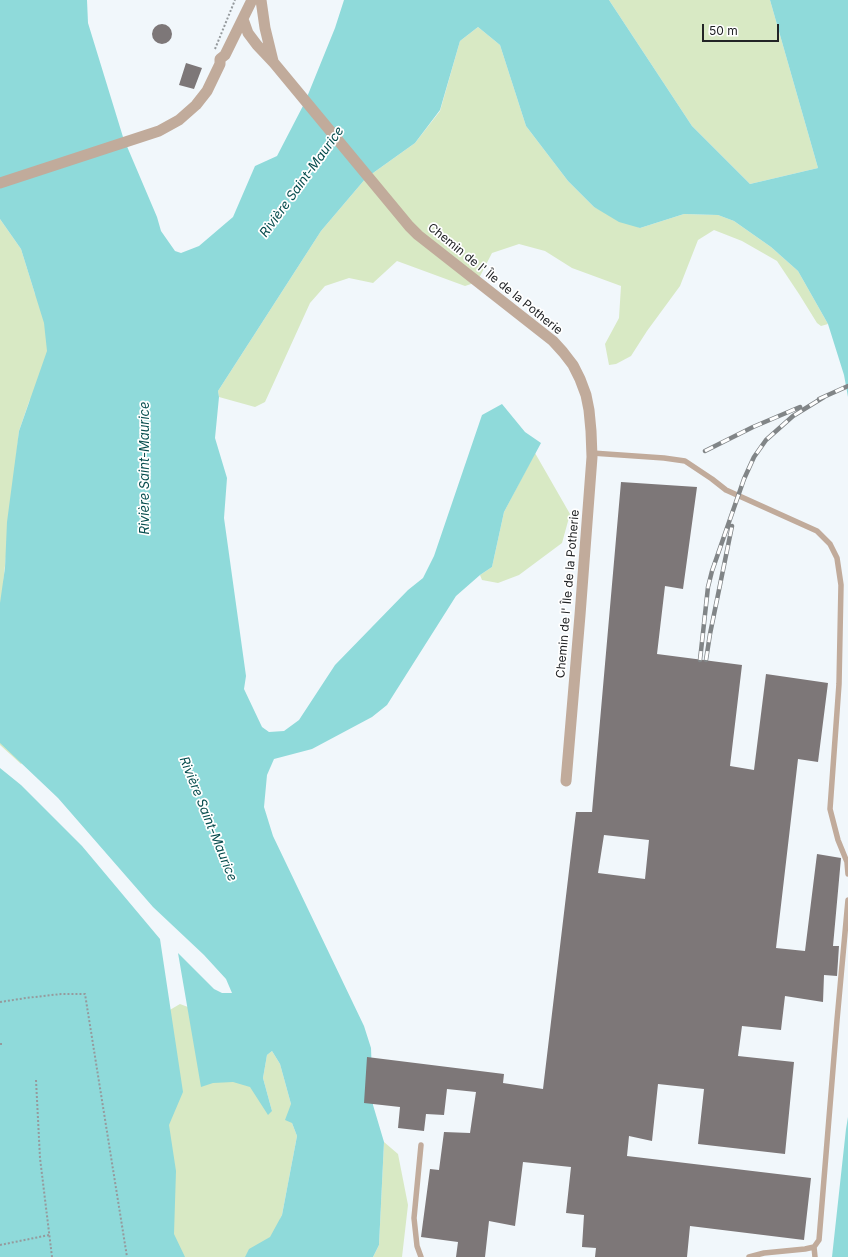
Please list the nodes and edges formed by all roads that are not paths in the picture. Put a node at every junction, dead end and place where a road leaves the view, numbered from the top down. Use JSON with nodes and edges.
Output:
{"nodes":[{"id":1,"x":252,"y":0,"type":"edge"},
{"id":2,"x":261,"y":0,"type":"edge"},
{"id":3,"x":243,"y":19,"type":"junction"},
{"id":4,"x":275,"y":65,"type":"junction"},
{"id":5,"x":0,"y":183,"type":"edge"},
{"id":6,"x":592,"y":453,"type":"junction"},
{"id":7,"x":566,"y":781,"type":"dead end"},
{"id":8,"x":848,"y":874,"type":"edge"},
{"id":9,"x":848,"y":900,"type":"edge"},
{"id":10,"x":421,"y":1145,"type":"dead end"},
{"id":11,"x":814,"y":1247,"type":"junction"},
{"id":12,"x":421,"y":1257,"type":"edge"},
{"id":13,"x":749,"y":1257,"type":"edge"},
{"id":14,"x":815,"y":1257,"type":"edge"}],
"edges":[{"from":1,"to":3,"type":"street"},
{"from":2,"to":4,"type":"street"},
{"from":3,"to":4,"type":"street","name":"Chemin de l' Île de la Potherie"},
{"from":3,"to":5,"type":"street"},
{"from":4,"to":6,"type":"street","name":"Chemin de l' Île de la Potherie"},
{"from":6,"to":7,"type":"street","name":"Chemin de l' Île de la Potherie"},
{"from":6,"to":8,"type":"lane"},
{"from":9,"to":11,"type":"lane"},
{"from":10,"to":12,"type":"lane"},
{"from":11,"to":13,"type":"lane"},
{"from":11,"to":14,"type":"lane"}]}
